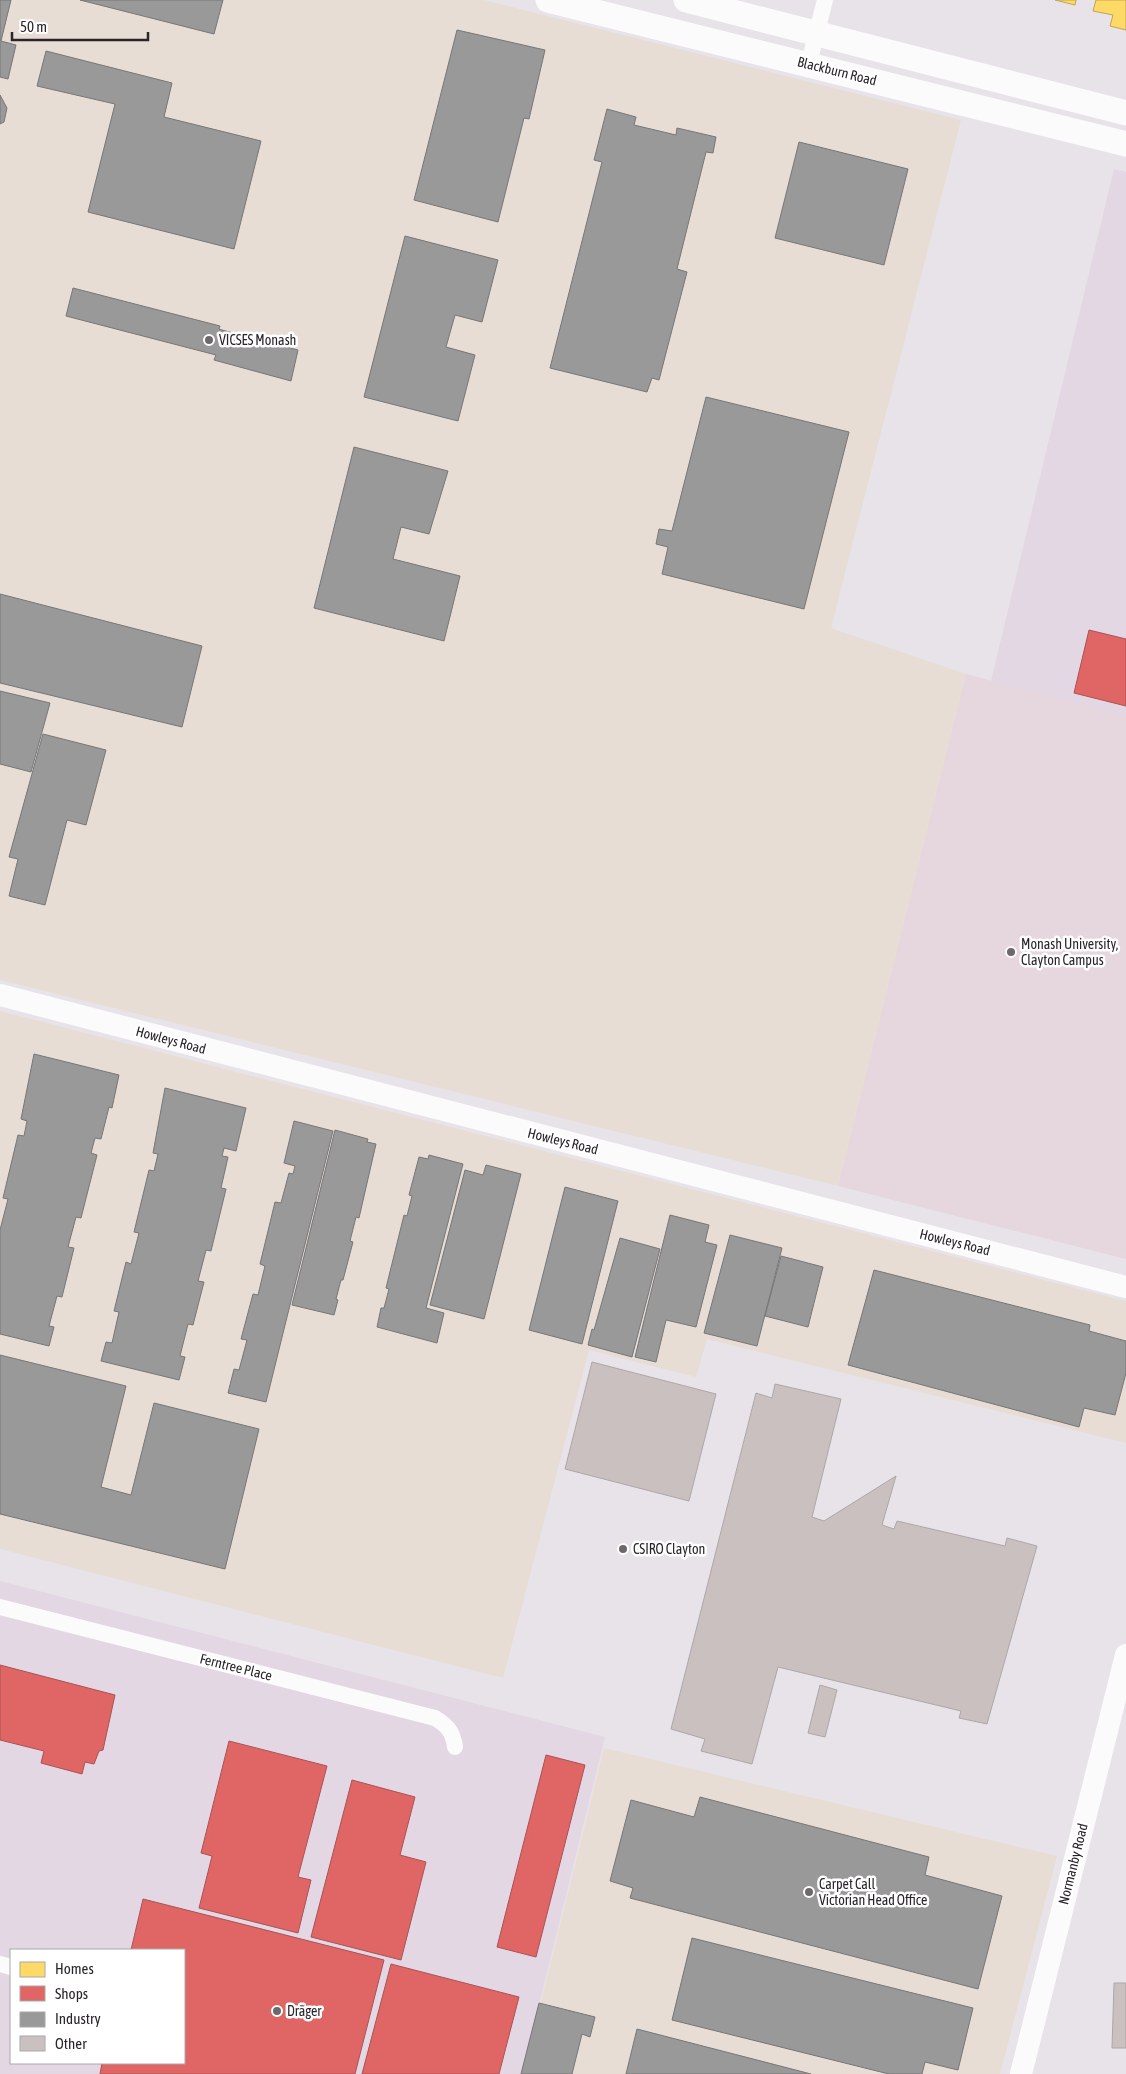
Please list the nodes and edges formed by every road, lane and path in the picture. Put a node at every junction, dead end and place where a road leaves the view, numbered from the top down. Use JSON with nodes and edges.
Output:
{"nodes":[{"id":1,"x":548,"y":0,"type":"edge"},
{"id":2,"x":686,"y":0,"type":"edge"},
{"id":3,"x":825,"y":0,"type":"edge"},
{"id":4,"x":817,"y":34,"type":"junction"},
{"id":5,"x":809,"y":63,"type":"junction"},
{"id":6,"x":1126,"y":113,"type":"edge"},
{"id":7,"x":1126,"y":144,"type":"edge"},
{"id":8,"x":0,"y":995,"type":"edge"},
{"id":9,"x":1126,"y":1287,"type":"edge"},
{"id":10,"x":0,"y":1607,"type":"edge"},
{"id":11,"x":1126,"y":1655,"type":"edge"},
{"id":12,"x":455,"y":1747,"type":"dead end"},
{"id":13,"x":1021,"y":2074,"type":"edge"}],
"edges":[{"from":1,"to":5,"type":"main road","name":"Blackburn Road"},
{"from":2,"to":4,"type":"main road"},
{"from":3,"to":4,"type":"street"},
{"from":4,"to":5,"type":"street"},
{"from":4,"to":6,"type":"main road"},
{"from":5,"to":7,"type":"main road","name":"Blackburn Road"},
{"from":8,"to":9,"type":"street","name":"Howleys Road"},
{"from":10,"to":12,"type":"street","name":"Ferntree Place"},
{"from":11,"to":13,"type":"street","name":"Normanby Road"}]}
